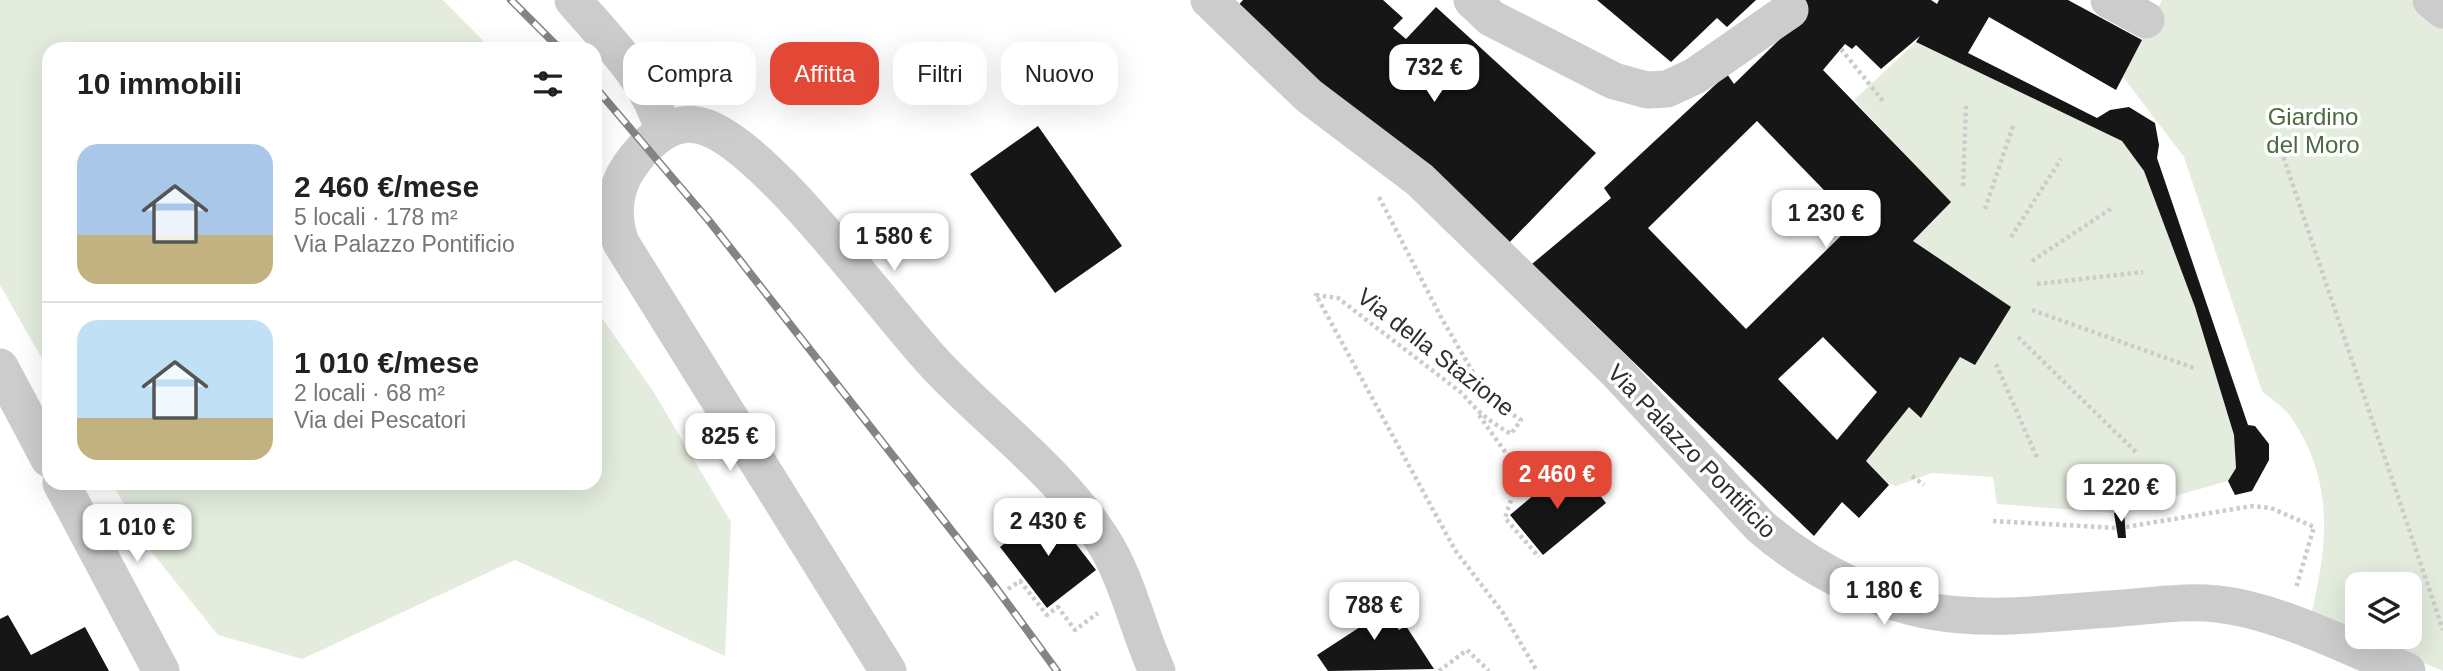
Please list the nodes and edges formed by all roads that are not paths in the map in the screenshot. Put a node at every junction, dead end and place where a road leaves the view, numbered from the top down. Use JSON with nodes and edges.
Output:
{"nodes":[{"id":1,"x":573,"y":0,"type":"edge"},
{"id":2,"x":1472,"y":0,"type":"edge"},
{"id":3,"x":2109,"y":0,"type":"edge"},
{"id":4,"x":2431,"y":0,"type":"edge"},
{"id":5,"x":1213,"y":1,"type":"edge"},
{"id":6,"x":1790,"y":10,"type":"dead end"},
{"id":7,"x":2443,"y":10,"type":"edge"},
{"id":8,"x":2146,"y":20,"type":"dead end"},
{"id":9,"x":663,"y":131,"type":"junction"},
{"id":10,"x":0,"y":366,"type":"edge"},
{"id":11,"x":42,"y":446,"type":"edge"},
{"id":12,"x":65,"y":490,"type":"edge"},
{"id":13,"x":161,"y":671,"type":"edge"},
{"id":14,"x":888,"y":671,"type":"edge"},
{"id":15,"x":1157,"y":671,"type":"edge"},
{"id":16,"x":2407,"y":671,"type":"edge"}],
"edges":[{"from":1,"to":9,"type":"street"},
{"from":2,"to":6,"type":"street"},
{"from":3,"to":8,"type":"street"},
{"from":4,"to":7,"type":"street"},
{"from":5,"to":16,"type":"street","name":"Via Palazzo Pontificio"},
{"from":9,"to":14,"type":"street"},
{"from":9,"to":15,"type":"street"},
{"from":10,"to":11,"type":"street"},
{"from":12,"to":13,"type":"street"}]}
